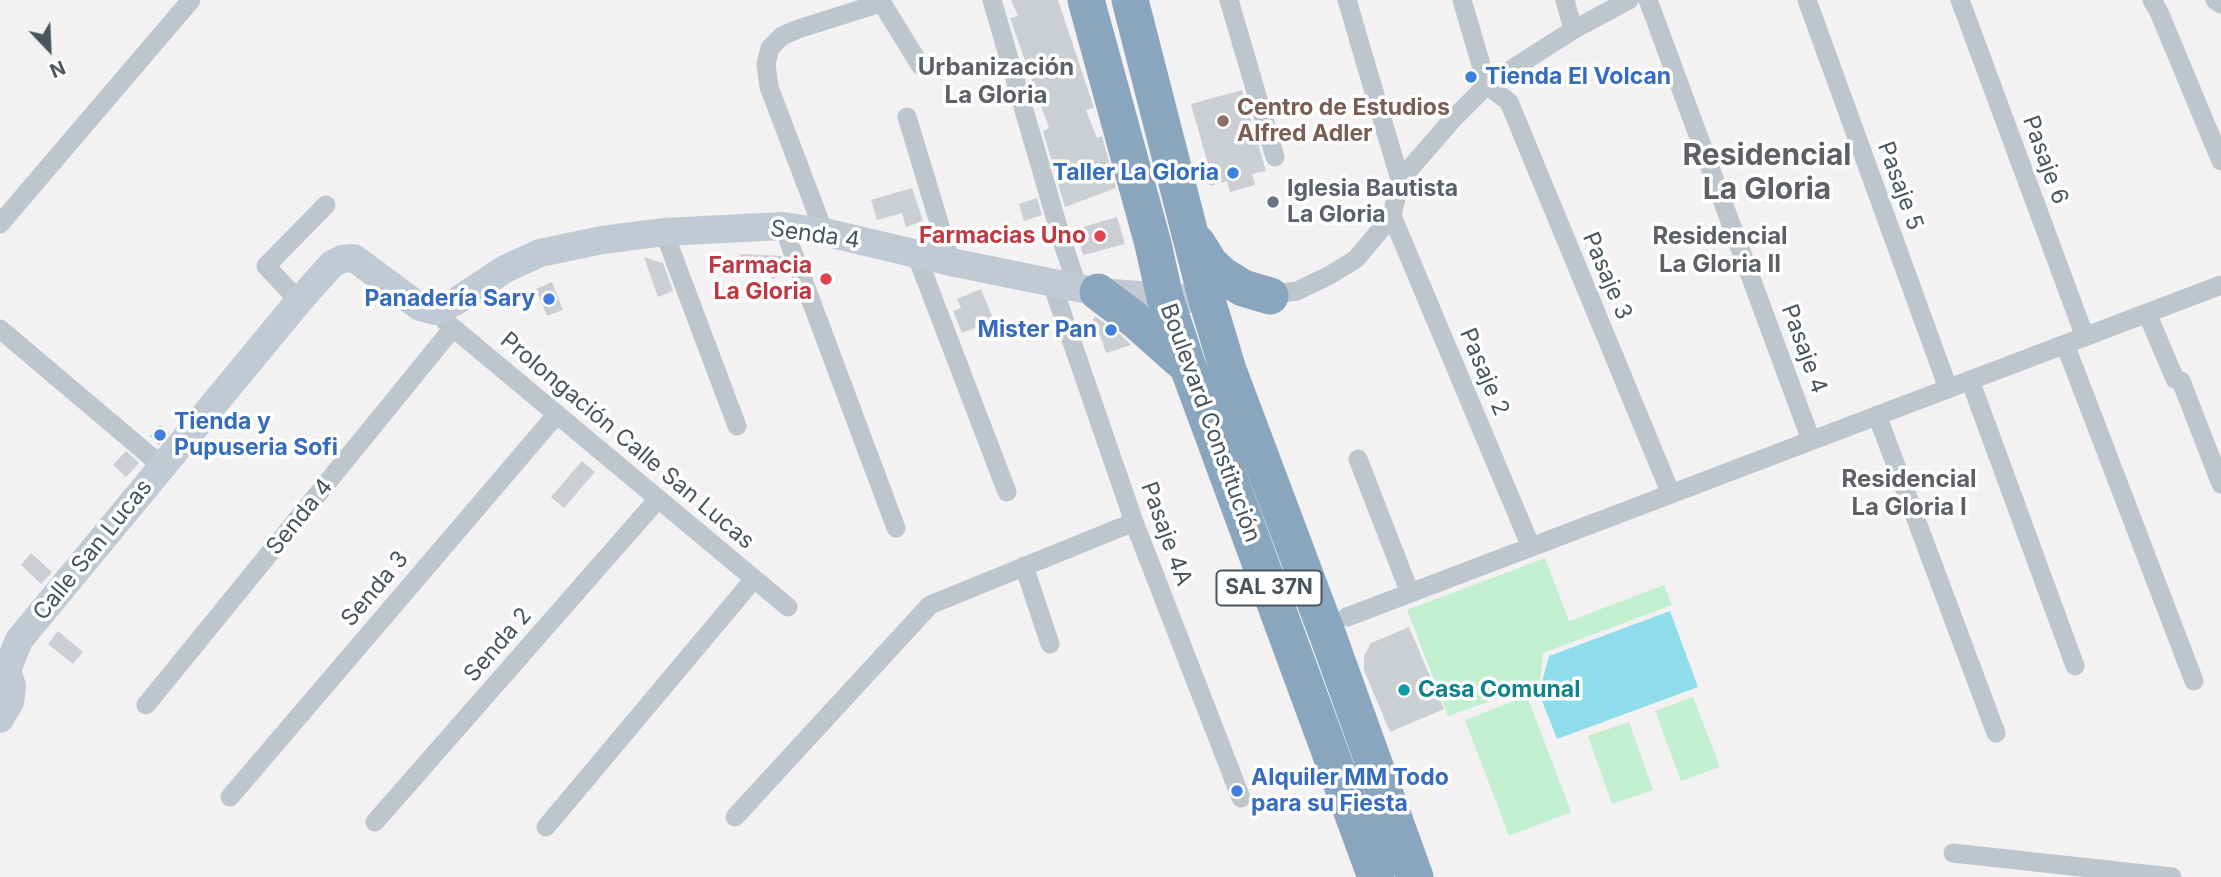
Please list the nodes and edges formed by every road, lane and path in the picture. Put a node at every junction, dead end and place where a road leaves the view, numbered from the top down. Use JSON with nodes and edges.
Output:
{"nodes":[{"id":1,"x":191,"y":0,"type":"edge"},
{"id":2,"x":992,"y":0,"type":"edge"},
{"id":3,"x":1086,"y":0,"type":"edge"},
{"id":4,"x":1130,"y":0,"type":"edge"},
{"id":5,"x":1229,"y":0,"type":"edge"},
{"id":6,"x":1347,"y":0,"type":"edge"},
{"id":7,"x":1462,"y":0,"type":"edge"},
{"id":8,"x":1565,"y":0,"type":"edge"},
{"id":9,"x":1629,"y":0,"type":"edge"},
{"id":10,"x":1648,"y":0,"type":"edge"},
{"id":11,"x":1807,"y":0,"type":"edge"},
{"id":12,"x":1960,"y":0,"type":"edge"},
{"id":13,"x":2151,"y":0,"type":"edge"},
{"id":14,"x":2215,"y":0,"type":"edge"},
{"id":15,"x":881,"y":1,"type":"edge"},
{"id":16,"x":2221,"y":4,"type":"edge"},
{"id":17,"x":1573,"y":30,"type":"junction"},
{"id":18,"x":920,"y":65,"type":"dead end"},
{"id":19,"x":1487,"y":85,"type":"junction"},
{"id":20,"x":907,"y":117,"type":"dead end"},
{"id":21,"x":1275,"y":157,"type":"dead end"},
{"id":22,"x":2221,"y":161,"type":"edge"},
{"id":23,"x":1400,"y":180,"type":"junction"},
{"id":24,"x":326,"y":205,"type":"dead end"},
{"id":25,"x":1392,"y":216,"type":"junction"},
{"id":26,"x":0,"y":224,"type":"edge"},
{"id":27,"x":783,"y":226,"type":"junction"},
{"id":28,"x":664,"y":232,"type":"junction"},
{"id":29,"x":824,"y":232,"type":"junction"},
{"id":30,"x":1191,"y":232,"type":"junction"},
{"id":31,"x":1153,"y":244,"type":"junction"},
{"id":32,"x":916,"y":254,"type":"junction"},
{"id":33,"x":951,"y":262,"type":"junction"},
{"id":34,"x":2221,"y":285,"type":"edge"},
{"id":35,"x":1085,"y":289,"type":"junction"},
{"id":36,"x":1270,"y":296,"type":"junction"},
{"id":37,"x":1165,"y":298,"type":"junction"},
{"id":38,"x":1207,"y":300,"type":"junction"},
{"id":39,"x":299,"y":301,"type":"junction"},
{"id":40,"x":2147,"y":313,"type":"junction"},
{"id":41,"x":444,"y":319,"type":"junction"},
{"id":42,"x":0,"y":329,"type":"edge"},
{"id":43,"x":2085,"y":337,"type":"junction"},
{"id":44,"x":2065,"y":344,"type":"junction"},
{"id":45,"x":1188,"y":367,"type":"junction"},
{"id":46,"x":1228,"y":370,"type":"junction"},
{"id":47,"x":1970,"y":380,"type":"junction"},
{"id":48,"x":1948,"y":388,"type":"junction"},
{"id":49,"x":557,"y":414,"type":"junction"},
{"id":50,"x":1877,"y":415,"type":"junction"},
{"id":51,"x":737,"y":426,"type":"dead end"},
{"id":52,"x":1811,"y":440,"type":"junction"},
{"id":53,"x":1358,"y":459,"type":"dead end"},
{"id":54,"x":162,"y":466,"type":"junction"},
{"id":55,"x":2221,"y":484,"type":"edge"},
{"id":56,"x":1007,"y":492,"type":"dead end"},
{"id":57,"x":1671,"y":494,"type":"junction"},
{"id":58,"x":659,"y":499,"type":"junction"},
{"id":59,"x":1134,"y":522,"type":"junction"},
{"id":60,"x":896,"y":528,"type":"dead end"},
{"id":61,"x":1531,"y":547,"type":"junction"},
{"id":62,"x":1024,"y":566,"type":"junction"},
{"id":63,"x":754,"y":579,"type":"junction"},
{"id":64,"x":1410,"y":593,"type":"junction"},
{"id":65,"x":788,"y":607,"type":"dead end"},
{"id":66,"x":1346,"y":617,"type":"dead end"},
{"id":67,"x":1050,"y":644,"type":"dead end"},
{"id":68,"x":7,"y":654,"type":"edge"},
{"id":69,"x":2075,"y":666,"type":"dead end"},
{"id":70,"x":2194,"y":681,"type":"dead end"},
{"id":71,"x":146,"y":705,"type":"dead end"},
{"id":72,"x":0,"y":719,"type":"edge"},
{"id":73,"x":1996,"y":733,"type":"dead end"},
{"id":74,"x":230,"y":797,"type":"dead end"},
{"id":75,"x":1241,"y":798,"type":"dead end"},
{"id":76,"x":735,"y":817,"type":"dead end"},
{"id":77,"x":375,"y":822,"type":"dead end"},
{"id":78,"x":546,"y":827,"type":"dead end"},
{"id":79,"x":1953,"y":853,"type":"dead end"},
{"id":80,"x":1376,"y":877,"type":"edge"},
{"id":81,"x":1415,"y":877,"type":"edge"},
{"id":82,"x":2172,"y":877,"type":"edge"}],
"edges":[{"from":1,"to":26,"type":"street"},
{"from":2,"to":35,"type":"street","name":"Pasaje 4A"},
{"from":3,"to":31,"type":"highway","name":"Boulevard Constitución","number":"SAL 37N"},
{"from":4,"to":30,"type":"highway","name":"Boulevard Constitución","number":"SAL 37N"},
{"from":5,"to":21,"type":"street"},
{"from":6,"to":23,"type":"street"},
{"from":7,"to":19,"type":"street"},
{"from":8,"to":17,"type":"street"},
{"from":9,"to":17,"type":"street"},
{"from":10,"to":52,"type":"street","name":"Pasaje 4"},
{"from":11,"to":48,"type":"street","name":"Pasaje 5"},
{"from":12,"to":43,"type":"street","name":"Pasaje 6"},
{"from":13,"to":22,"type":"street"},
{"from":14,"to":16,"type":"street"},
{"from":15,"to":18,"type":"street"},
{"from":15,"to":29,"type":"street"},
{"from":17,"to":19,"type":"street"},
{"from":19,"to":23,"type":"street"},
{"from":19,"to":57,"type":"street","name":"Pasaje 3"},
{"from":20,"to":33,"type":"street"},
{"from":23,"to":25,"type":"street"},
{"from":24,"to":39,"type":"street"},
{"from":25,"to":36,"type":"street"},
{"from":25,"to":61,"type":"street","name":"Pasaje 2"},
{"from":27,"to":28,"type":"street","name":"Senda 4"},
{"from":27,"to":29,"type":"street","name":"Senda 4"},
{"from":27,"to":60,"type":"street"},
{"from":28,"to":41,"type":"street","name":"Senda 4"},
{"from":28,"to":51,"type":"street"},
{"from":29,"to":32,"type":"street","name":"Senda 4"},
{"from":30,"to":36,"type":"highway"},
{"from":30,"to":38,"type":"highway","name":"Boulevard Constitución","number":"SAL 37N"},
{"from":31,"to":35,"type":"highway"},
{"from":31,"to":37,"type":"highway","name":"Boulevard Constitución","number":"SAL 37N"},
{"from":32,"to":33,"type":"street","name":"Senda 4"},
{"from":32,"to":56,"type":"street"},
{"from":33,"to":35,"type":"street","name":"Senda 4"},
{"from":34,"to":40,"type":"street"},
{"from":35,"to":37,"type":"street","name":"Senda 4"},
{"from":35,"to":45,"type":"highway"},
{"from":35,"to":59,"type":"street","name":"Pasaje 4A"},
{"from":36,"to":38,"type":"street"},
{"from":36,"to":46,"type":"highway"},
{"from":37,"to":38,"type":"street","name":"Senda 4"},
{"from":37,"to":45,"type":"highway","name":"Boulevard Constitución","number":"SAL 37N"},
{"from":38,"to":46,"type":"highway","name":"Boulevard Constitución","number":"SAL 37N"},
{"from":39,"to":41,"type":"street","name":"Calle San Lucas"},
{"from":39,"to":54,"type":"street","name":"Calle San Lucas"},
{"from":40,"to":43,"type":"street"},
{"from":40,"to":55,"type":"street"},
{"from":41,"to":49,"type":"street","name":"Prolongación Calle San Lucas"},
{"from":41,"to":71,"type":"street","name":"Senda 4"},
{"from":42,"to":54,"type":"street"},
{"from":43,"to":44,"type":"street"},
{"from":44,"to":47,"type":"street"},
{"from":44,"to":70,"type":"street"},
{"from":45,"to":80,"type":"highway","name":"Boulevard Constitución","number":"SAL 37N"},
{"from":46,"to":81,"type":"highway","name":"Boulevard Constitución","number":"SAL 37N"},
{"from":47,"to":48,"type":"street"},
{"from":47,"to":69,"type":"street"},
{"from":48,"to":50,"type":"street"},
{"from":49,"to":58,"type":"street","name":"Prolongación Calle San Lucas"},
{"from":49,"to":74,"type":"street","name":"Senda 3"},
{"from":50,"to":52,"type":"street"},
{"from":50,"to":73,"type":"street"},
{"from":52,"to":57,"type":"street"},
{"from":53,"to":64,"type":"street"},
{"from":54,"to":68,"type":"street","name":"Calle San Lucas"},
{"from":57,"to":61,"type":"street"},
{"from":58,"to":63,"type":"street","name":"Prolongación Calle San Lucas"},
{"from":58,"to":77,"type":"street","name":"Senda 2"},
{"from":59,"to":62,"type":"street"},
{"from":59,"to":75,"type":"street","name":"Pasaje 4A"},
{"from":61,"to":64,"type":"street"},
{"from":62,"to":67,"type":"street"},
{"from":62,"to":76,"type":"street"},
{"from":63,"to":65,"type":"street","name":"Prolongación Calle San Lucas"},
{"from":63,"to":78,"type":"street"},
{"from":64,"to":66,"type":"street"},
{"from":68,"to":72,"type":"street"},
{"from":79,"to":82,"type":"street"}]}
